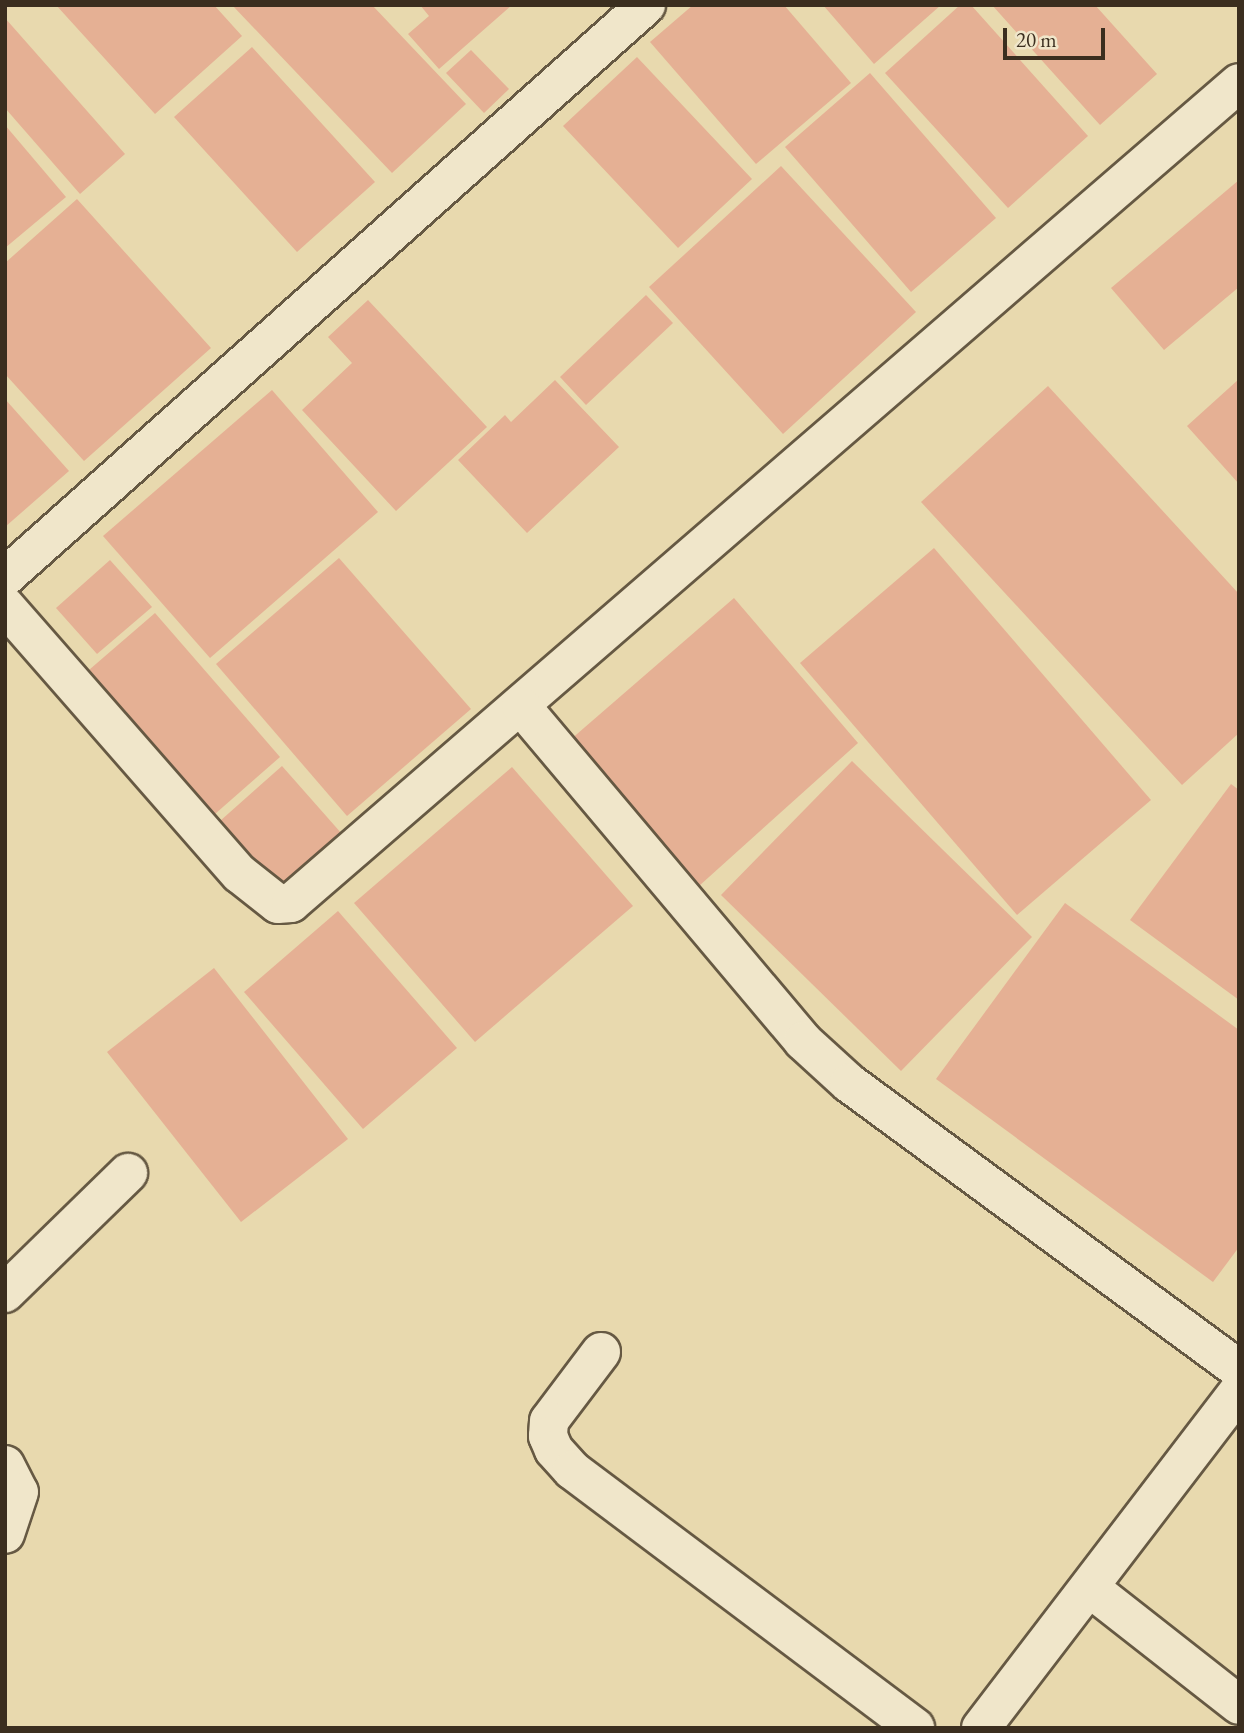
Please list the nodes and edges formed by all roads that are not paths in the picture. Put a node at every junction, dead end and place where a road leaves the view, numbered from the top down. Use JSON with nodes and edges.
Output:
{"nodes":[{"id":1,"x":646,"y":5,"type":"edge"},
{"id":2,"x":1239,"y":83,"type":"edge"},
{"id":3,"x":5,"y":577,"type":"edge"},
{"id":4,"x":5,"y":606,"type":"edge"},
{"id":5,"x":521,"y":706,"type":"junction"},
{"id":6,"x":128,"y":1173,"type":"dead end"},
{"id":7,"x":5,"y":1293,"type":"edge"},
{"id":8,"x":601,"y":1352,"type":"dead end"},
{"id":9,"x":1239,"y":1369,"type":"edge"},
{"id":10,"x":1239,"y":1391,"type":"edge"},
{"id":11,"x":5,"y":1465,"type":"edge"},
{"id":12,"x":5,"y":1534,"type":"edge"},
{"id":13,"x":1090,"y":1588,"type":"junction"},
{"id":14,"x":1239,"y":1705,"type":"edge"},
{"id":15,"x":915,"y":1728,"type":"edge"},
{"id":16,"x":981,"y":1728,"type":"edge"}],
"edges":[{"from":1,"to":3,"type":"lane"},
{"from":2,"to":5,"type":"lane"},
{"from":4,"to":5,"type":"lane"},
{"from":5,"to":9,"type":"lane"},
{"from":6,"to":7,"type":"lane"},
{"from":8,"to":15,"type":"lane"},
{"from":10,"to":13,"type":"lane"},
{"from":11,"to":12,"type":"lane"},
{"from":13,"to":14,"type":"lane"},
{"from":13,"to":16,"type":"lane"}]}
